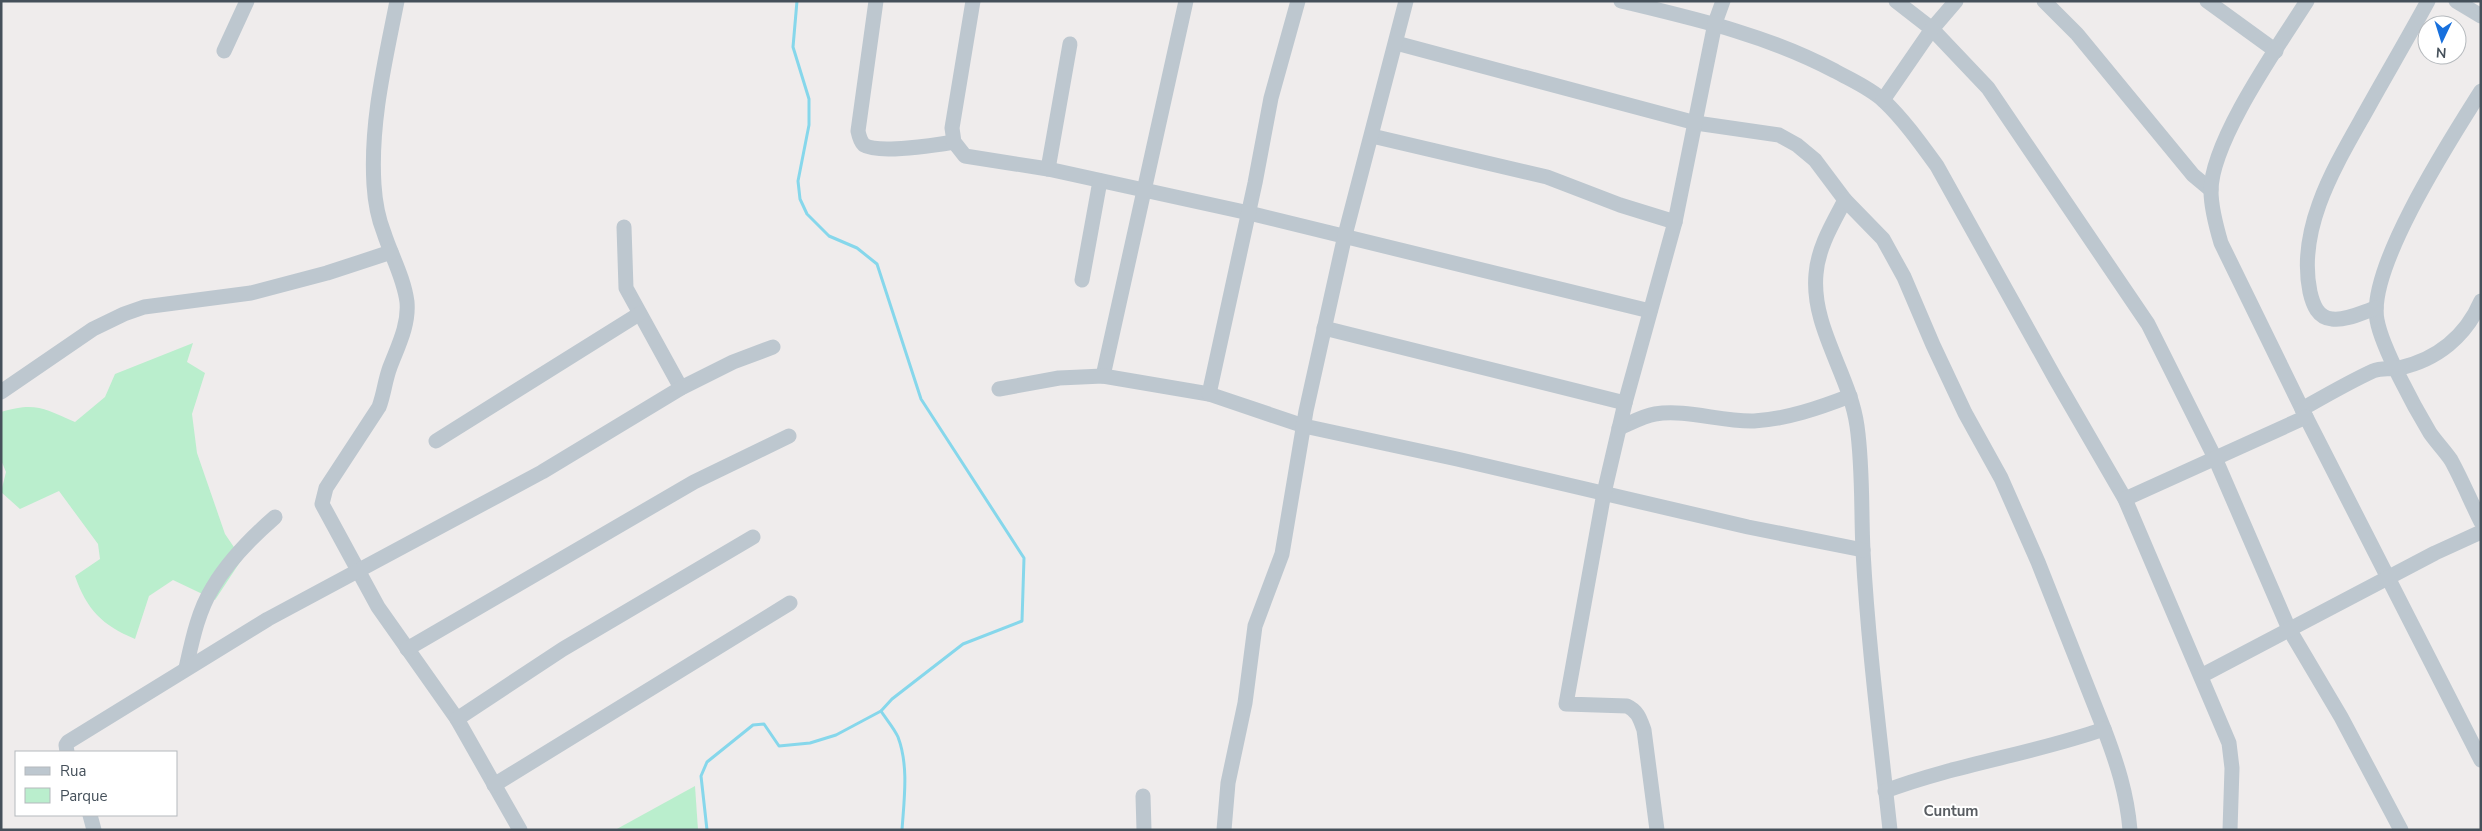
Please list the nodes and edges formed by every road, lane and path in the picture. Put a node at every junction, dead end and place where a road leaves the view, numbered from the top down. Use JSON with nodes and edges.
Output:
{"nodes":[{"id":1,"x":247,"y":1,"type":"edge"},
{"id":2,"x":397,"y":1,"type":"edge"},
{"id":3,"x":876,"y":1,"type":"edge"},
{"id":4,"x":973,"y":1,"type":"edge"},
{"id":5,"x":1186,"y":1,"type":"edge"},
{"id":6,"x":1298,"y":1,"type":"edge"},
{"id":7,"x":1406,"y":1,"type":"edge"},
{"id":8,"x":1621,"y":1,"type":"edge"},
{"id":9,"x":1723,"y":1,"type":"edge"},
{"id":10,"x":1896,"y":1,"type":"edge"},
{"id":11,"x":1956,"y":1,"type":"edge"},
{"id":12,"x":2044,"y":1,"type":"edge"},
{"id":13,"x":2207,"y":1,"type":"edge"},
{"id":14,"x":2307,"y":1,"type":"edge"},
{"id":15,"x":2428,"y":1,"type":"edge"},
{"id":16,"x":2456,"y":1,"type":"edge"},
{"id":17,"x":2481,"y":16,"type":"edge"},
{"id":18,"x":1715,"y":23,"type":"junction"},
{"id":19,"x":1932,"y":29,"type":"junction"},
{"id":20,"x":1396,"y":43,"type":"junction"},
{"id":21,"x":1070,"y":44,"type":"dead end"},
{"id":22,"x":2276,"y":51,"type":"junction"},
{"id":23,"x":224,"y":52,"type":"dead end"},
{"id":24,"x":2481,"y":91,"type":"edge"},
{"id":25,"x":1883,"y":100,"type":"junction"},
{"id":26,"x":1696,"y":123,"type":"junction"},
{"id":27,"x":1372,"y":136,"type":"junction"},
{"id":28,"x":954,"y":142,"type":"junction"},
{"id":29,"x":1048,"y":169,"type":"junction"},
{"id":30,"x":1100,"y":181,"type":"junction"},
{"id":31,"x":1144,"y":190,"type":"junction"},
{"id":32,"x":2211,"y":190,"type":"junction"},
{"id":33,"x":1845,"y":200,"type":"junction"},
{"id":34,"x":1249,"y":213,"type":"junction"},
{"id":35,"x":1674,"y":222,"type":"junction"},
{"id":36,"x":624,"y":227,"type":"dead end"},
{"id":37,"x":1345,"y":235,"type":"junction"},
{"id":38,"x":391,"y":252,"type":"junction"},
{"id":39,"x":1082,"y":280,"type":"dead end"},
{"id":40,"x":2376,"y":308,"type":"junction"},
{"id":41,"x":1650,"y":311,"type":"junction"},
{"id":42,"x":2479,"y":313,"type":"edge"},
{"id":43,"x":639,"y":314,"type":"junction"},
{"id":44,"x":1324,"y":328,"type":"junction"},
{"id":45,"x":773,"y":347,"type":"dead end"},
{"id":46,"x":2396,"y":369,"type":"junction"},
{"id":47,"x":1103,"y":376,"type":"junction"},
{"id":48,"x":681,"y":388,"type":"junction"},
{"id":49,"x":999,"y":389,"type":"dead end"},
{"id":50,"x":1,"y":392,"type":"edge"},
{"id":51,"x":1209,"y":394,"type":"junction"},
{"id":52,"x":1850,"y":396,"type":"junction"},
{"id":53,"x":1625,"y":403,"type":"junction"},
{"id":54,"x":2304,"y":413,"type":"junction"},
{"id":55,"x":1304,"y":426,"type":"junction"},
{"id":56,"x":1620,"y":428,"type":"junction"},
{"id":57,"x":789,"y":436,"type":"dead end"},
{"id":58,"x":436,"y":441,"type":"dead end"},
{"id":59,"x":2215,"y":458,"type":"junction"},
{"id":60,"x":1604,"y":493,"type":"junction"},
{"id":61,"x":2125,"y":499,"type":"junction"},
{"id":62,"x":275,"y":517,"type":"dead end"},
{"id":63,"x":2481,"y":522,"type":"edge"},
{"id":64,"x":2481,"y":532,"type":"edge"},
{"id":65,"x":753,"y":537,"type":"dead end"},
{"id":66,"x":1863,"y":550,"type":"junction"},
{"id":67,"x":357,"y":572,"type":"junction"},
{"id":68,"x":2389,"y":577,"type":"junction"},
{"id":69,"x":790,"y":603,"type":"dead end"},
{"id":70,"x":2289,"y":629,"type":"junction"},
{"id":71,"x":407,"y":649,"type":"junction"},
{"id":72,"x":186,"y":668,"type":"junction"},
{"id":73,"x":2201,"y":676,"type":"junction"},
{"id":74,"x":457,"y":719,"type":"junction"},
{"id":75,"x":2104,"y":729,"type":"junction"},
{"id":76,"x":67,"y":751,"type":"edge"},
{"id":77,"x":2481,"y":760,"type":"edge"},
{"id":78,"x":494,"y":786,"type":"junction"},
{"id":79,"x":1886,"y":791,"type":"junction"},
{"id":80,"x":1143,"y":796,"type":"dead end"},
{"id":81,"x":90,"y":816,"type":"edge"},
{"id":82,"x":94,"y":830,"type":"edge"},
{"id":83,"x":520,"y":830,"type":"edge"},
{"id":84,"x":1144,"y":830,"type":"edge"},
{"id":85,"x":1224,"y":830,"type":"edge"},
{"id":86,"x":1657,"y":830,"type":"edge"},
{"id":87,"x":1890,"y":830,"type":"edge"},
{"id":88,"x":2130,"y":830,"type":"edge"},
{"id":89,"x":2230,"y":830,"type":"edge"},
{"id":90,"x":2401,"y":830,"type":"edge"}],
"edges":[{"from":1,"to":23,"type":"street"},
{"from":2,"to":38,"type":"street"},
{"from":3,"to":28,"type":"street"},
{"from":4,"to":28,"type":"street"},
{"from":5,"to":31,"type":"street"},
{"from":6,"to":34,"type":"street"},
{"from":7,"to":20,"type":"street"},
{"from":8,"to":18,"type":"street"},
{"from":9,"to":18,"type":"street"},
{"from":10,"to":19,"type":"street"},
{"from":11,"to":19,"type":"street"},
{"from":12,"to":32,"type":"street"},
{"from":13,"to":22,"type":"street"},
{"from":14,"to":22,"type":"street"},
{"from":15,"to":40,"type":"street"},
{"from":16,"to":17,"type":"street"},
{"from":18,"to":25,"type":"street"},
{"from":18,"to":26,"type":"street"},
{"from":19,"to":25,"type":"street"},
{"from":19,"to":59,"type":"street"},
{"from":20,"to":26,"type":"street"},
{"from":20,"to":27,"type":"street"},
{"from":21,"to":29,"type":"street"},
{"from":22,"to":32,"type":"street"},
{"from":24,"to":40,"type":"street"},
{"from":25,"to":61,"type":"street"},
{"from":26,"to":33,"type":"street"},
{"from":26,"to":35,"type":"street"},
{"from":27,"to":35,"type":"street"},
{"from":27,"to":37,"type":"street"},
{"from":28,"to":29,"type":"street"},
{"from":29,"to":30,"type":"street"},
{"from":30,"to":31,"type":"street"},
{"from":30,"to":39,"type":"street"},
{"from":31,"to":34,"type":"street"},
{"from":31,"to":47,"type":"street"},
{"from":32,"to":54,"type":"street"},
{"from":33,"to":52,"type":"street"},
{"from":33,"to":75,"type":"street"},
{"from":34,"to":37,"type":"street"},
{"from":34,"to":51,"type":"street"},
{"from":35,"to":41,"type":"street"},
{"from":36,"to":43,"type":"street"},
{"from":37,"to":41,"type":"street"},
{"from":37,"to":44,"type":"street"},
{"from":38,"to":50,"type":"street"},
{"from":38,"to":67,"type":"street"},
{"from":40,"to":46,"type":"street"},
{"from":41,"to":53,"type":"street"},
{"from":42,"to":46,"type":"street"},
{"from":43,"to":48,"type":"street"},
{"from":43,"to":58,"type":"street"},
{"from":44,"to":53,"type":"street"},
{"from":44,"to":55,"type":"street"},
{"from":45,"to":48,"type":"street"},
{"from":46,"to":54,"type":"street"},
{"from":46,"to":63,"type":"street"},
{"from":47,"to":49,"type":"street"},
{"from":47,"to":51,"type":"street"},
{"from":48,"to":67,"type":"street"},
{"from":51,"to":55,"type":"street"},
{"from":52,"to":56,"type":"street"},
{"from":52,"to":66,"type":"street"},
{"from":53,"to":56,"type":"street"},
{"from":54,"to":59,"type":"street"},
{"from":54,"to":68,"type":"street"},
{"from":55,"to":60,"type":"street"},
{"from":55,"to":85,"type":"street"},
{"from":56,"to":60,"type":"street"},
{"from":57,"to":71,"type":"street"},
{"from":59,"to":61,"type":"street"},
{"from":59,"to":70,"type":"street"},
{"from":60,"to":66,"type":"street"},
{"from":60,"to":86,"type":"street"},
{"from":61,"to":73,"type":"street"},
{"from":62,"to":72,"type":"street"},
{"from":64,"to":68,"type":"street"},
{"from":65,"to":74,"type":"street"},
{"from":66,"to":79,"type":"street"},
{"from":67,"to":71,"type":"street"},
{"from":67,"to":72,"type":"street"},
{"from":68,"to":70,"type":"street"},
{"from":68,"to":77,"type":"street"},
{"from":69,"to":78,"type":"street"},
{"from":70,"to":73,"type":"street"},
{"from":70,"to":90,"type":"street"},
{"from":71,"to":74,"type":"street"},
{"from":72,"to":76,"type":"street"},
{"from":73,"to":89,"type":"street"},
{"from":74,"to":78,"type":"street"},
{"from":75,"to":79,"type":"street"},
{"from":75,"to":88,"type":"street"},
{"from":78,"to":83,"type":"street"},
{"from":79,"to":87,"type":"street"},
{"from":80,"to":84,"type":"street"},
{"from":81,"to":82,"type":"street"}]}
